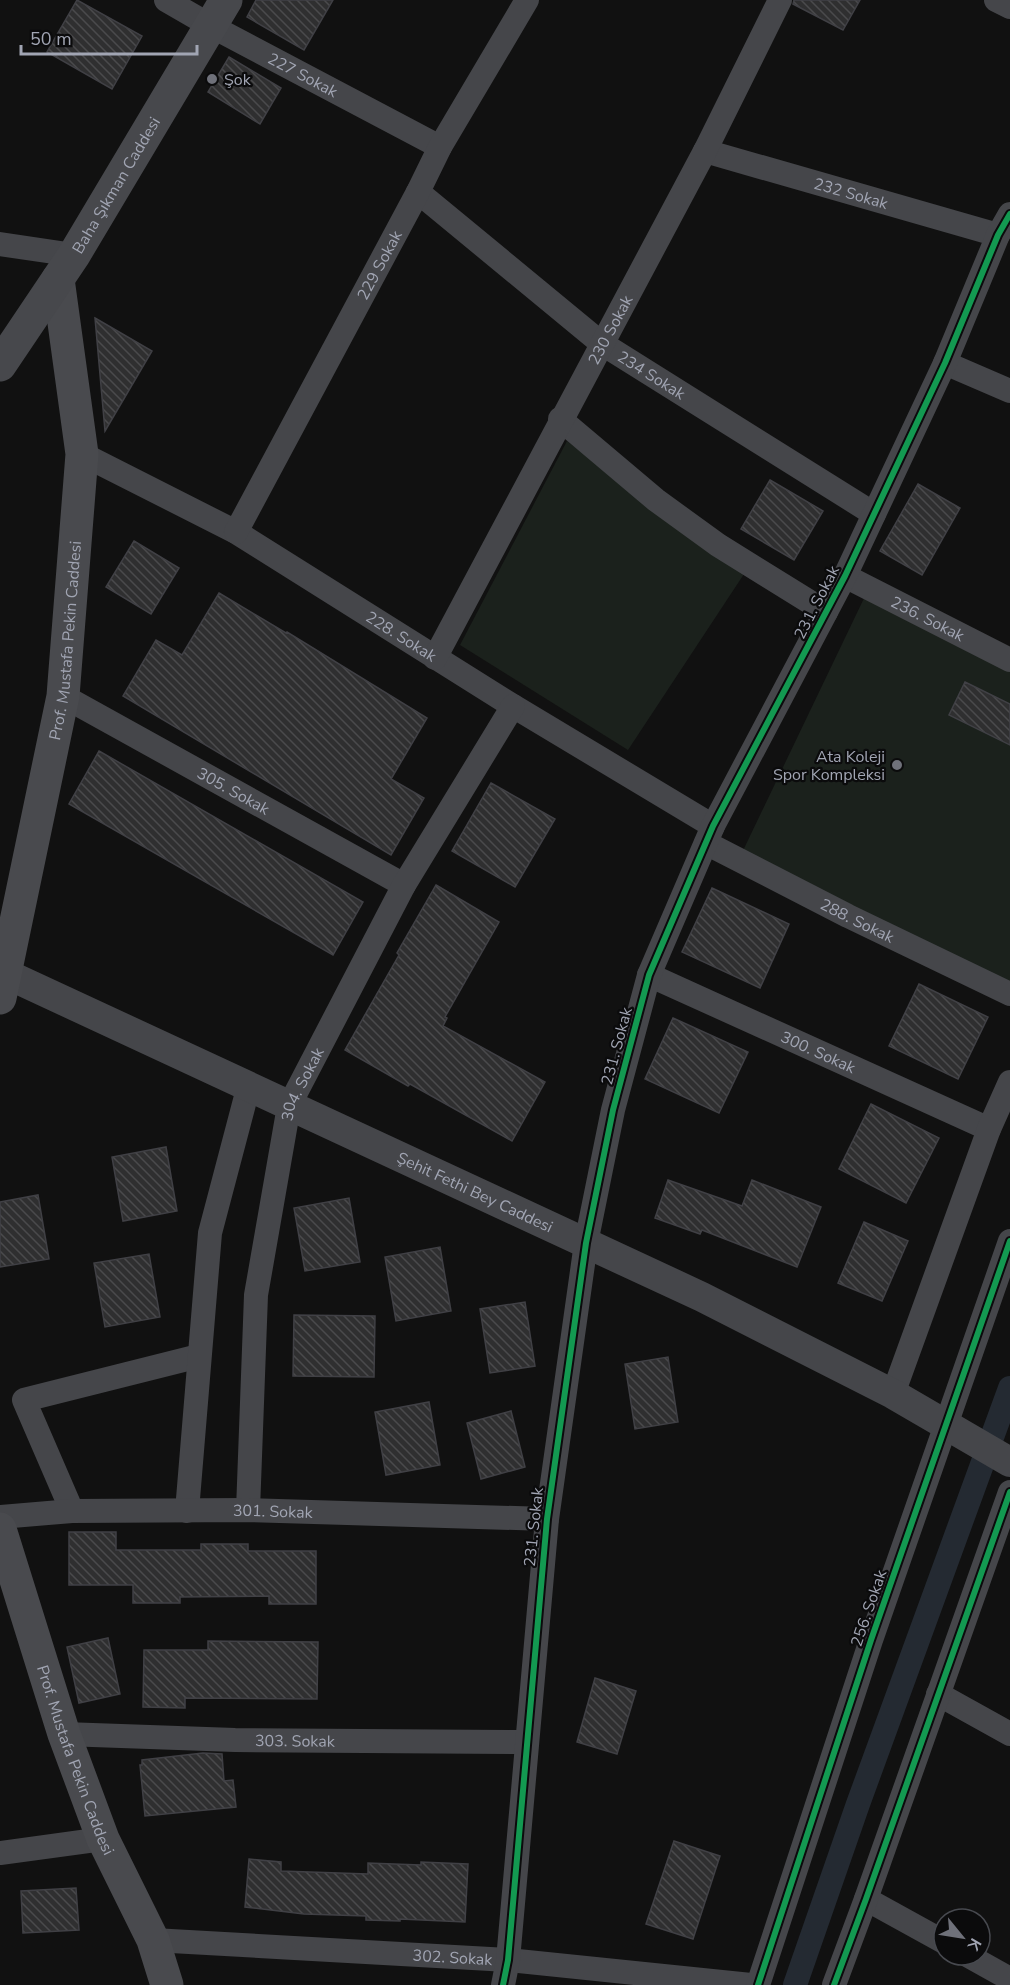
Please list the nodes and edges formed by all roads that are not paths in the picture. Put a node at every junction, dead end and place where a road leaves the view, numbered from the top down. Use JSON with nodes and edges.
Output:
{"nodes":[{"id":1,"x":166,"y":0,"type":"edge"},
{"id":2,"x":527,"y":0,"type":"edge"},
{"id":3,"x":780,"y":0,"type":"edge"},
{"id":4,"x":996,"y":0,"type":"edge"},
{"id":5,"x":1010,"y":7,"type":"edge"},
{"id":6,"x":218,"y":13,"type":"edge"},
{"id":7,"x":440,"y":147,"type":"junction"},
{"id":8,"x":705,"y":151,"type":"junction"},
{"id":9,"x":418,"y":192,"type":"junction"},
{"id":10,"x":1010,"y":214,"type":"edge"},
{"id":11,"x":998,"y":235,"type":"junction"},
{"id":12,"x":0,"y":244,"type":"edge"},
{"id":13,"x":66,"y":267,"type":"junction"},
{"id":14,"x":601,"y":343,"type":"junction"},
{"id":15,"x":945,"y":363,"type":"junction"},
{"id":16,"x":0,"y":365,"type":"edge"},
{"id":17,"x":1010,"y":391,"type":"edge"},
{"id":18,"x":560,"y":419,"type":"junction"},
{"id":19,"x":82,"y":454,"type":"junction"},
{"id":20,"x":874,"y":514,"type":"junction"},
{"id":21,"x":236,"y":532,"type":"junction"},
{"id":22,"x":845,"y":576,"type":"junction"},
{"id":23,"x":826,"y":612,"type":"junction"},
{"id":24,"x":435,"y":658,"type":"junction"},
{"id":25,"x":1010,"y":660,"type":"edge"},
{"id":26,"x":63,"y":696,"type":"junction"},
{"id":27,"x":513,"y":706,"type":"junction"},
{"id":28,"x":710,"y":835,"type":"junction"},
{"id":29,"x":404,"y":885,"type":"junction"},
{"id":30,"x":649,"y":975,"type":"junction"},
{"id":31,"x":2,"y":981,"type":"edge"},
{"id":32,"x":1010,"y":994,"type":"edge"},
{"id":33,"x":1010,"y":1082,"type":"edge"},
{"id":34,"x":249,"y":1085,"type":"junction"},
{"id":35,"x":289,"y":1106,"type":"junction"},
{"id":36,"x":988,"y":1130,"type":"junction"},
{"id":37,"x":1010,"y":1241,"type":"edge"},
{"id":38,"x":586,"y":1244,"type":"junction"},
{"id":39,"x":199,"y":1356,"type":"junction"},
{"id":40,"x":893,"y":1394,"type":"junction"},
{"id":41,"x":945,"y":1424,"type":"junction"},
{"id":42,"x":1010,"y":1462,"type":"edge"},
{"id":43,"x":1010,"y":1492,"type":"edge"},
{"id":44,"x":248,"y":1510,"type":"junction"},
{"id":45,"x":72,"y":1511,"type":"junction"},
{"id":46,"x":187,"y":1511,"type":"junction"},
{"id":47,"x":0,"y":1516,"type":"edge"},
{"id":48,"x":547,"y":1519,"type":"junction"},
{"id":49,"x":0,"y":1528,"type":"edge"},
{"id":50,"x":938,"y":1694,"type":"junction"},
{"id":51,"x":64,"y":1734,"type":"junction"},
{"id":52,"x":1010,"y":1734,"type":"edge"},
{"id":53,"x":526,"y":1742,"type":"junction"},
{"id":54,"x":103,"y":1839,"type":"junction"},
{"id":55,"x":0,"y":1853,"type":"edge"},
{"id":56,"x":867,"y":1899,"type":"junction"},
{"id":57,"x":932,"y":1935,"type":"edge"},
{"id":58,"x":153,"y":1940,"type":"junction"},
{"id":59,"x":508,"y":1960,"type":"junction"},
{"id":60,"x":988,"y":1967,"type":"edge"},
{"id":61,"x":1010,"y":1979,"type":"edge"},
{"id":62,"x":167,"y":1985,"type":"edge"},
{"id":63,"x":503,"y":1985,"type":"edge"},
{"id":64,"x":752,"y":1985,"type":"edge"},
{"id":65,"x":758,"y":1985,"type":"edge"},
{"id":66,"x":834,"y":1985,"type":"edge"}],
"edges":[{"from":1,"to":6,"type":"street","name":"227 Sokak"},
{"from":2,"to":7,"type":"street","name":"229 Sokak"},
{"from":3,"to":8,"type":"street","name":"230 Sokak"},
{"from":4,"to":5,"type":"street"},
{"from":6,"to":7,"type":"street","name":"227 Sokak"},
{"from":6,"to":13,"type":"main road","name":"Baha Şıkman Caddesi"},
{"from":7,"to":9,"type":"street","name":"229 Sokak"},
{"from":8,"to":11,"type":"street","name":"232 Sokak"},
{"from":8,"to":14,"type":"street","name":"230 Sokak"},
{"from":9,"to":14,"type":"street","name":"234 Sokak"},
{"from":9,"to":21,"type":"street","name":"229 Sokak"},
{"from":10,"to":11,"type":"street","name":"231. Sokak"},
{"from":11,"to":15,"type":"street","name":"231. Sokak"},
{"from":12,"to":13,"type":"street"},
{"from":13,"to":16,"type":"main road","name":"Baha Şıkman Caddesi"},
{"from":13,"to":19,"type":"main road","name":"Prof. Mustafa Pekin Caddesi"},
{"from":14,"to":18,"type":"street","name":"230 Sokak"},
{"from":14,"to":20,"type":"street","name":"234 Sokak"},
{"from":15,"to":17,"type":"street"},
{"from":15,"to":20,"type":"street","name":"231. Sokak"},
{"from":18,"to":23,"type":"street"},
{"from":18,"to":24,"type":"street","name":"230 Sokak"},
{"from":19,"to":21,"type":"street","name":"228. Sokak"},
{"from":19,"to":26,"type":"main road","name":"Prof. Mustafa Pekin Caddesi"},
{"from":20,"to":22,"type":"street","name":"231. Sokak"},
{"from":21,"to":24,"type":"street","name":"228. Sokak"},
{"from":22,"to":23,"type":"street","name":"231. Sokak"},
{"from":22,"to":25,"type":"street","name":"236. Sokak"},
{"from":23,"to":28,"type":"street","name":"231. Sokak"},
{"from":24,"to":27,"type":"street","name":"228. Sokak"},
{"from":26,"to":29,"type":"street","name":"305. Sokak"},
{"from":26,"to":31,"type":"main road","name":"Prof. Mustafa Pekin Caddesi"},
{"from":27,"to":28,"type":"street","name":"228. Sokak"},
{"from":27,"to":29,"type":"street","name":"304. Sokak"},
{"from":28,"to":30,"type":"street","name":"231. Sokak"},
{"from":28,"to":32,"type":"street","name":"288. Sokak"},
{"from":29,"to":35,"type":"street","name":"304. Sokak"},
{"from":30,"to":36,"type":"street","name":"300. Sokak"},
{"from":30,"to":38,"type":"street","name":"231. Sokak"},
{"from":31,"to":34,"type":"street","name":"Şehit Fethi Bey Caddesi"},
{"from":33,"to":36,"type":"street"},
{"from":34,"to":35,"type":"street","name":"Şehit Fethi Bey Caddesi"},
{"from":34,"to":39,"type":"street"},
{"from":35,"to":38,"type":"street","name":"Şehit Fethi Bey Caddesi"},
{"from":35,"to":44,"type":"street","name":"304. Sokak"},
{"from":36,"to":40,"type":"street"},
{"from":37,"to":41,"type":"street","name":"256. Sokak"},
{"from":38,"to":40,"type":"street","name":"Şehit Fethi Bey Caddesi"},
{"from":38,"to":48,"type":"street","name":"231. Sokak"},
{"from":39,"to":45,"type":"street"},
{"from":39,"to":46,"type":"street"},
{"from":40,"to":41,"type":"street","name":"Şehit Fethi Bey Caddesi"},
{"from":41,"to":42,"type":"street","name":"Şehit Fethi Bey Caddesi"},
{"from":41,"to":65,"type":"street","name":"256. Sokak"},
{"from":43,"to":50,"type":"street"},
{"from":44,"to":46,"type":"street","name":"301. Sokak"},
{"from":44,"to":48,"type":"street","name":"301. Sokak"},
{"from":45,"to":46,"type":"street","name":"301. Sokak"},
{"from":45,"to":47,"type":"street","name":"301. Sokak"},
{"from":48,"to":53,"type":"street","name":"231. Sokak"},
{"from":49,"to":51,"type":"main road","name":"Prof. Mustafa Pekin Caddesi"},
{"from":50,"to":52,"type":"street"},
{"from":50,"to":56,"type":"street"},
{"from":51,"to":53,"type":"street","name":"303. Sokak"},
{"from":51,"to":54,"type":"main road","name":"Prof. Mustafa Pekin Caddesi"},
{"from":53,"to":59,"type":"street","name":"231. Sokak"},
{"from":54,"to":55,"type":"street"},
{"from":54,"to":58,"type":"main road","name":"Prof. Mustafa Pekin Caddesi"},
{"from":56,"to":57,"type":"street"},
{"from":56,"to":66,"type":"street"},
{"from":58,"to":59,"type":"street","name":"302. Sokak"},
{"from":58,"to":62,"type":"main road","name":"Prof. Mustafa Pekin Caddesi"},
{"from":59,"to":63,"type":"street","name":"231. Sokak"},
{"from":59,"to":64,"type":"street","name":"302. Sokak"},
{"from":60,"to":61,"type":"street"}]}
